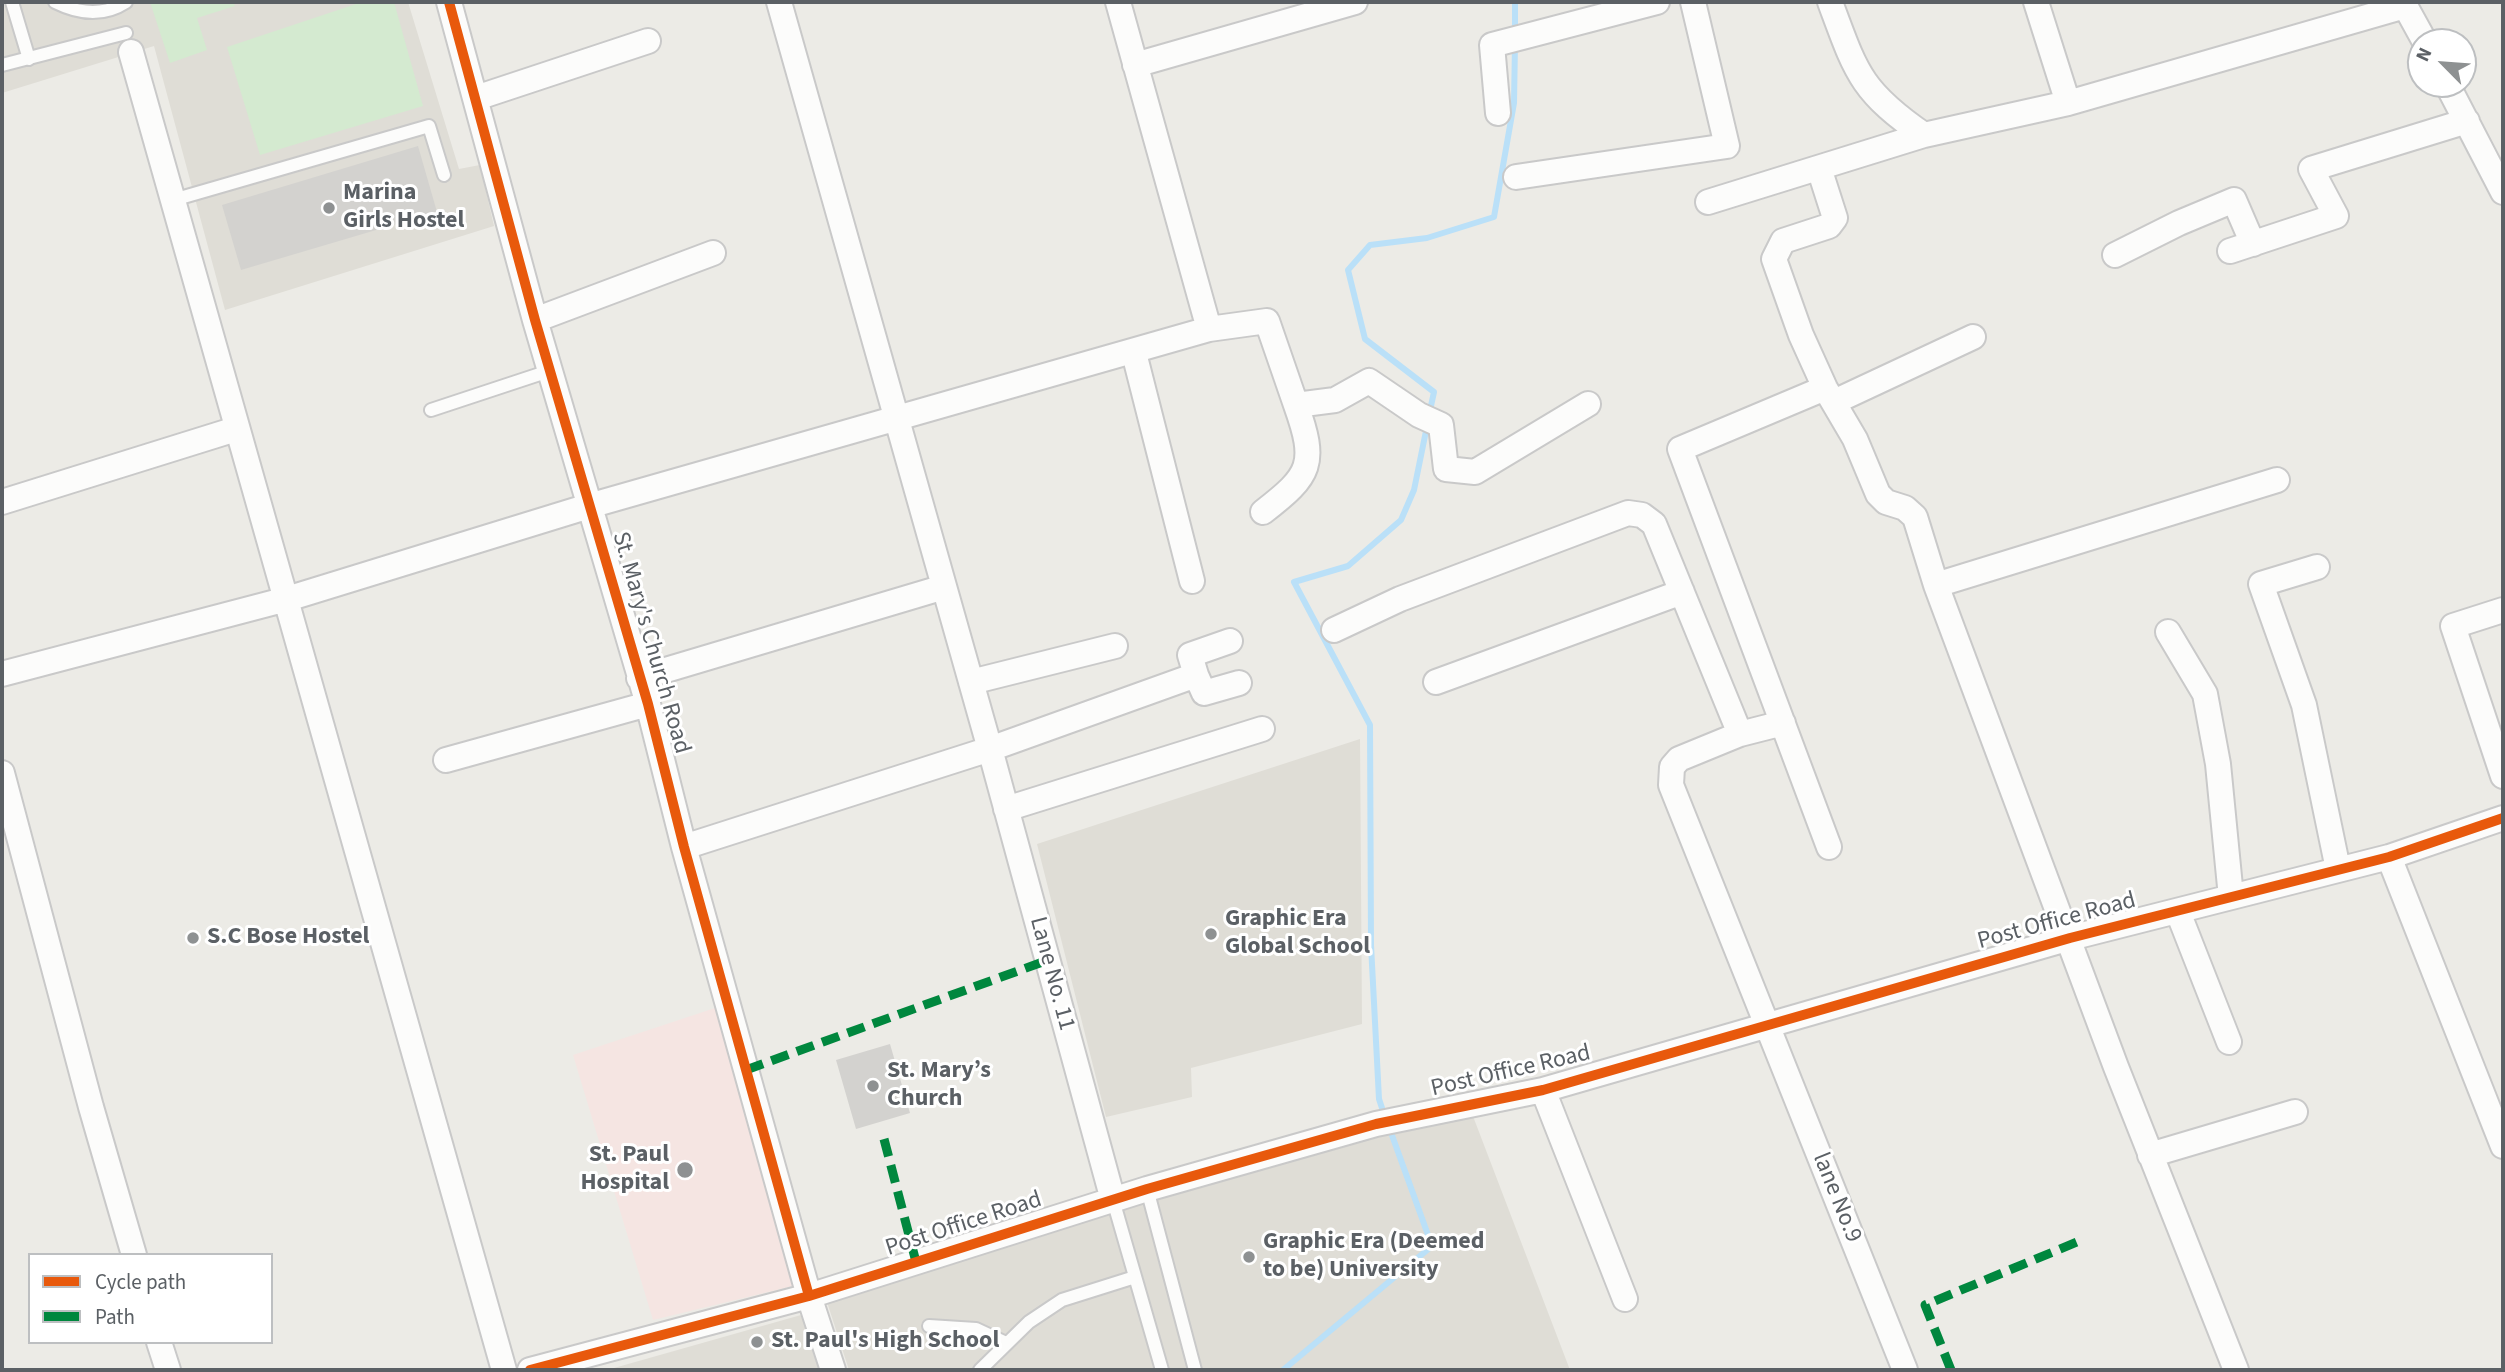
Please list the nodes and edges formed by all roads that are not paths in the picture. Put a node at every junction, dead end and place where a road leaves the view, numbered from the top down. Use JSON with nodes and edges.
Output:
{"nodes":[{"id":1,"x":12,"y":2,"type":"edge"},
{"id":2,"x":55,"y":2,"type":"edge"},
{"id":3,"x":449,"y":2,"type":"edge"},
{"id":4,"x":779,"y":2,"type":"edge"},
{"id":5,"x":1118,"y":2,"type":"edge"},
{"id":6,"x":1355,"y":2,"type":"edge"},
{"id":7,"x":1657,"y":2,"type":"edge"},
{"id":8,"x":1693,"y":2,"type":"edge"},
{"id":9,"x":1830,"y":2,"type":"edge"},
{"id":10,"x":2036,"y":2,"type":"edge"},
{"id":11,"x":2404,"y":4,"type":"edge"},
{"id":12,"x":120,"y":5,"type":"edge"},
{"id":13,"x":2417,"y":28,"type":"edge"},
{"id":14,"x":648,"y":41,"type":"dead end"},
{"id":15,"x":129,"y":43,"type":"junction"},
{"id":16,"x":29,"y":59,"type":"junction"},
{"id":17,"x":2,"y":65,"type":"edge"},
{"id":18,"x":1135,"y":65,"type":"junction"},
{"id":19,"x":476,"y":98,"type":"junction"},
{"id":20,"x":2455,"y":98,"type":"edge"},
{"id":21,"x":2068,"y":103,"type":"junction"},
{"id":22,"x":1498,"y":113,"type":"dead end"},
{"id":23,"x":2467,"y":121,"type":"junction"},
{"id":24,"x":1924,"y":135,"type":"junction"},
{"id":25,"x":1819,"y":168,"type":"junction"},
{"id":26,"x":444,"y":175,"type":"dead end"},
{"id":27,"x":1516,"y":177,"type":"dead end"},
{"id":28,"x":2503,"y":192,"type":"edge"},
{"id":29,"x":173,"y":200,"type":"junction"},
{"id":30,"x":1708,"y":202,"type":"dead end"},
{"id":31,"x":713,"y":253,"type":"dead end"},
{"id":32,"x":2115,"y":255,"type":"dead end"},
{"id":33,"x":534,"y":320,"type":"junction"},
{"id":34,"x":1209,"y":330,"type":"junction"},
{"id":35,"x":1973,"y":337,"type":"dead end"},
{"id":36,"x":1134,"y":353,"type":"junction"},
{"id":37,"x":549,"y":371,"type":"junction"},
{"id":38,"x":1830,"y":395,"type":"junction"},
{"id":39,"x":1588,"y":404,"type":"dead end"},
{"id":40,"x":1296,"y":405,"type":"junction"},
{"id":41,"x":431,"y":410,"type":"dead end"},
{"id":42,"x":897,"y":420,"type":"junction"},
{"id":43,"x":236,"y":429,"type":"junction"},
{"id":44,"x":2277,"y":480,"type":"dead end"},
{"id":45,"x":2,"y":502,"type":"edge"},
{"id":46,"x":589,"y":506,"type":"junction"},
{"id":47,"x":1262,"y":512,"type":"dead end"},
{"id":48,"x":2317,"y":567,"type":"dead end"},
{"id":49,"x":1192,"y":581,"type":"dead end"},
{"id":50,"x":1936,"y":585,"type":"junction"},
{"id":51,"x":944,"y":587,"type":"junction"},
{"id":52,"x":1682,"y":592,"type":"junction"},
{"id":53,"x":287,"y":599,"type":"junction"},
{"id":54,"x":2503,"y":610,"type":"edge"},
{"id":55,"x":1334,"y":630,"type":"dead end"},
{"id":56,"x":2168,"y":632,"type":"dead end"},
{"id":57,"x":1230,"y":641,"type":"dead end"},
{"id":58,"x":1115,"y":646,"type":"dead end"},
{"id":59,"x":2,"y":674,"type":"edge"},
{"id":60,"x":1196,"y":675,"type":"junction"},
{"id":61,"x":639,"y":678,"type":"junction"},
{"id":62,"x":971,"y":682,"type":"junction"},
{"id":63,"x":1436,"y":682,"type":"dead end"},
{"id":64,"x":1239,"y":683,"type":"dead end"},
{"id":65,"x":648,"y":704,"type":"junction"},
{"id":66,"x":1783,"y":723,"type":"junction"},
{"id":67,"x":1262,"y":729,"type":"dead end"},
{"id":68,"x":1740,"y":734,"type":"junction"},
{"id":69,"x":990,"y":749,"type":"junction"},
{"id":70,"x":446,"y":760,"type":"dead end"},
{"id":71,"x":2,"y":773,"type":"edge"},
{"id":72,"x":2503,"y":776,"type":"edge"},
{"id":73,"x":1006,"y":809,"type":"junction"},
{"id":74,"x":2503,"y":818,"type":"edge"},
{"id":75,"x":684,"y":847,"type":"junction"},
{"id":76,"x":1829,"y":847,"type":"dead end"},
{"id":77,"x":2389,"y":858,"type":"junction"},
{"id":78,"x":2339,"y":869,"type":"junction"},
{"id":79,"x":2231,"y":897,"type":"junction"},
{"id":80,"x":2178,"y":912,"type":"junction"},
{"id":81,"x":2070,"y":938,"type":"junction"},
{"id":82,"x":1767,"y":1025,"type":"junction"},
{"id":83,"x":2229,"y":1042,"type":"dead end"},
{"id":84,"x":1543,"y":1090,"type":"junction"},
{"id":85,"x":2295,"y":1112,"type":"dead end"},
{"id":86,"x":2503,"y":1146,"type":"edge"},
{"id":87,"x":2150,"y":1155,"type":"junction"},
{"id":88,"x":1147,"y":1189,"type":"junction"},
{"id":89,"x":1113,"y":1200,"type":"junction"},
{"id":90,"x":133,"y":1253,"type":"edge"},
{"id":91,"x":1135,"y":1277,"type":"junction"},
{"id":92,"x":809,"y":1296,"type":"junction"},
{"id":93,"x":1625,"y":1299,"type":"dead end"},
{"id":94,"x":929,"y":1326,"type":"dead end"},
{"id":95,"x":1006,"y":1343,"type":"junction"},
{"id":96,"x":160,"y":1344,"type":"edge"},
{"id":97,"x":168,"y":1370,"type":"edge"},
{"id":98,"x":504,"y":1370,"type":"edge"},
{"id":99,"x":530,"y":1370,"type":"edge"},
{"id":100,"x":833,"y":1370,"type":"edge"},
{"id":101,"x":980,"y":1370,"type":"edge"},
{"id":102,"x":1163,"y":1370,"type":"edge"},
{"id":103,"x":1195,"y":1370,"type":"edge"},
{"id":104,"x":1905,"y":1370,"type":"edge"},
{"id":105,"x":2236,"y":1370,"type":"edge"}],
"edges":[{"from":1,"to":16,"type":"lane"},
{"from":2,"to":12,"type":"lane"},
{"from":3,"to":19,"type":"street","name":"St. Mary's Church Road"},
{"from":4,"to":42,"type":"street","name":"Lane No. 11"},
{"from":5,"to":18,"type":"street"},
{"from":6,"to":18,"type":"street"},
{"from":7,"to":22,"type":"street"},
{"from":8,"to":27,"type":"street"},
{"from":9,"to":24,"type":"street"},
{"from":10,"to":21,"type":"street"},
{"from":11,"to":13,"type":"street"},
{"from":11,"to":21,"type":"street"},
{"from":12,"to":15,"type":"lane"},
{"from":14,"to":19,"type":"street"},
{"from":15,"to":16,"type":"lane"},
{"from":15,"to":29,"type":"street"},
{"from":16,"to":17,"type":"lane"},
{"from":18,"to":34,"type":"street"},
{"from":19,"to":33,"type":"street","name":"St. Mary's Church Road"},
{"from":20,"to":23,"type":"street"},
{"from":21,"to":24,"type":"street"},
{"from":23,"to":28,"type":"street"},
{"from":23,"to":32,"type":"street"},
{"from":24,"to":25,"type":"street"},
{"from":25,"to":30,"type":"street"},
{"from":25,"to":38,"type":"street"},
{"from":26,"to":29,"type":"lane"},
{"from":29,"to":43,"type":"street"},
{"from":31,"to":33,"type":"street"},
{"from":33,"to":37,"type":"street","name":"St. Mary's Church Road"},
{"from":34,"to":36,"type":"street"},
{"from":34,"to":40,"type":"street"},
{"from":35,"to":38,"type":"street"},
{"from":36,"to":42,"type":"street"},
{"from":36,"to":49,"type":"street"},
{"from":37,"to":41,"type":"lane"},
{"from":37,"to":46,"type":"street","name":"St. Mary's Church Road"},
{"from":38,"to":50,"type":"street"},
{"from":38,"to":66,"type":"street"},
{"from":39,"to":40,"type":"street"},
{"from":40,"to":47,"type":"street"},
{"from":42,"to":46,"type":"street"},
{"from":42,"to":51,"type":"street","name":"Lane No. 11"},
{"from":43,"to":45,"type":"street"},
{"from":43,"to":53,"type":"street"},
{"from":44,"to":50,"type":"street"},
{"from":46,"to":53,"type":"street"},
{"from":46,"to":61,"type":"street","name":"St. Mary's Church Road"},
{"from":48,"to":78,"type":"street"},
{"from":50,"to":81,"type":"street"},
{"from":51,"to":61,"type":"street"},
{"from":51,"to":62,"type":"street","name":"Lane No. 11"},
{"from":52,"to":55,"type":"street"},
{"from":52,"to":63,"type":"street"},
{"from":52,"to":68,"type":"street"},
{"from":53,"to":59,"type":"street"},
{"from":53,"to":98,"type":"street"},
{"from":54,"to":72,"type":"street"},
{"from":56,"to":79,"type":"street"},
{"from":57,"to":60,"type":"street"},
{"from":58,"to":62,"type":"street"},
{"from":60,"to":64,"type":"street"},
{"from":60,"to":69,"type":"street"},
{"from":61,"to":65,"type":"street","name":"St. Mary's Church Road"},
{"from":62,"to":69,"type":"street","name":"Lane No. 11"},
{"from":65,"to":70,"type":"street"},
{"from":65,"to":75,"type":"street","name":"St. Mary's Church Road"},
{"from":66,"to":68,"type":"street","name":"lane No.9"},
{"from":66,"to":76,"type":"street"},
{"from":67,"to":73,"type":"street"},
{"from":68,"to":82,"type":"street","name":"lane No.9"},
{"from":69,"to":73,"type":"street","name":"Lane No. 11"},
{"from":69,"to":75,"type":"street"},
{"from":71,"to":90,"type":"street"},
{"from":73,"to":89,"type":"street","name":"Lane No. 11"},
{"from":74,"to":77,"type":"street","name":"Post Office Road"},
{"from":75,"to":92,"type":"street","name":"St. Mary's Church Road"},
{"from":77,"to":78,"type":"street","name":"Post Office Road"},
{"from":77,"to":86,"type":"street"},
{"from":78,"to":79,"type":"street","name":"Post Office Road"},
{"from":79,"to":80,"type":"street","name":"Post Office Road"},
{"from":80,"to":81,"type":"street","name":"Post Office Road"},
{"from":80,"to":83,"type":"street"},
{"from":81,"to":82,"type":"street","name":"Post Office Road"},
{"from":81,"to":87,"type":"street"},
{"from":82,"to":84,"type":"street","name":"Post Office Road"},
{"from":82,"to":104,"type":"street","name":"lane No.9"},
{"from":84,"to":88,"type":"street","name":"Post Office Road"},
{"from":84,"to":93,"type":"street"},
{"from":85,"to":87,"type":"street"},
{"from":87,"to":105,"type":"street"},
{"from":88,"to":89,"type":"street","name":"Post Office Road"},
{"from":88,"to":103,"type":"lane"},
{"from":89,"to":91,"type":"lane"},
{"from":89,"to":92,"type":"street","name":"Post Office Road"},
{"from":91,"to":95,"type":"lane"},
{"from":91,"to":102,"type":"lane"},
{"from":92,"to":99,"type":"street","name":"Post Office Road"},
{"from":92,"to":100,"type":"street","name":"St. Mary's Church Road"},
{"from":94,"to":95,"type":"lane"},
{"from":95,"to":101,"type":"lane"},
{"from":96,"to":97,"type":"street"}]}
